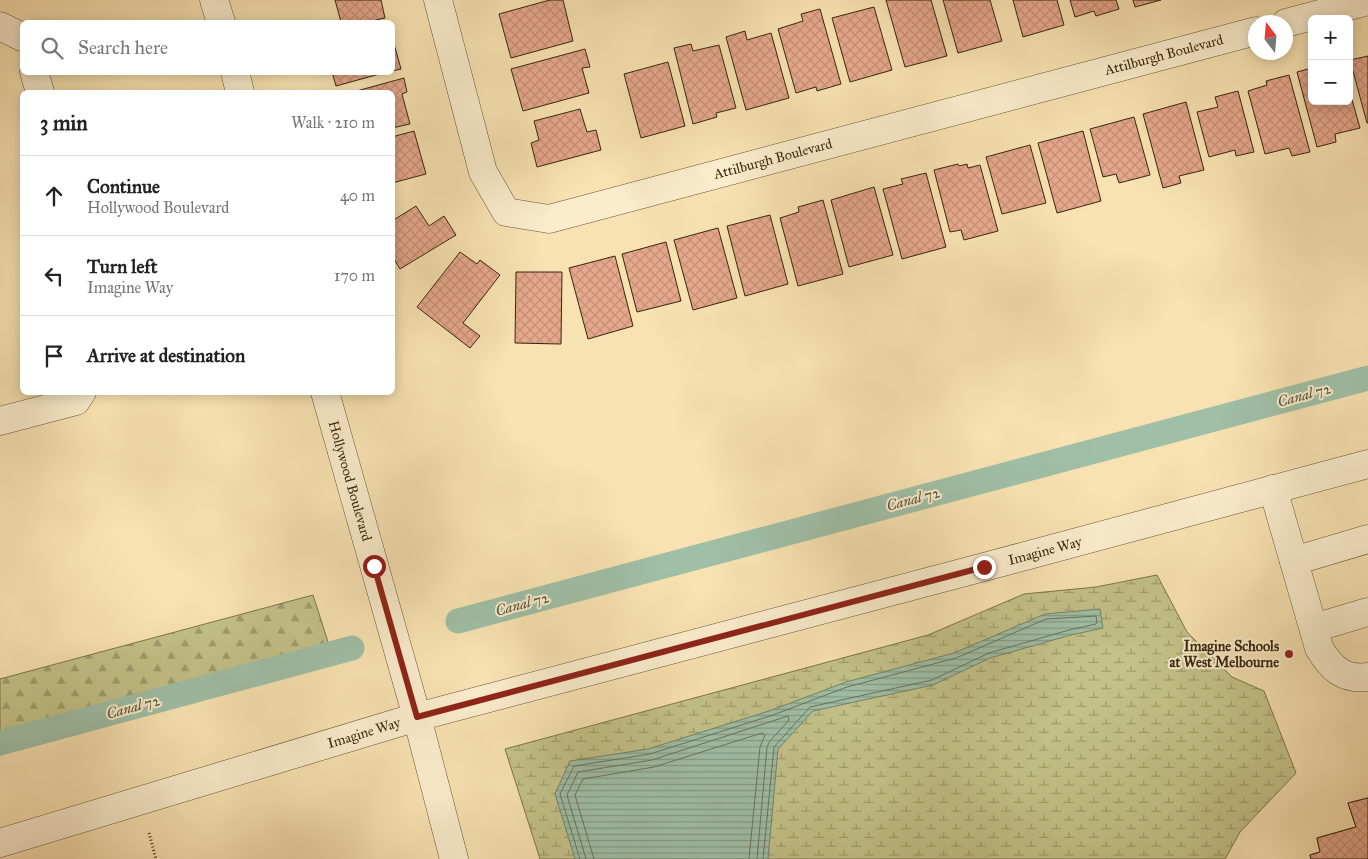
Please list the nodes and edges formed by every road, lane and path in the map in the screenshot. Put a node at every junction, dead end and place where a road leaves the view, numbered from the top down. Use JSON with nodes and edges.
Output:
{"nodes":[{"id":1,"x":214,"y":0,"type":"edge"},
{"id":2,"x":438,"y":0,"type":"edge"},
{"id":3,"x":1368,"y":1,"type":"edge"},
{"id":4,"x":220,"y":20,"type":"edge"},
{"id":5,"x":1293,"y":21,"type":"edge"},
{"id":6,"x":0,"y":26,"type":"edge"},
{"id":7,"x":1248,"y":33,"type":"edge"},
{"id":8,"x":20,"y":37,"type":"edge"},
{"id":9,"x":35,"y":75,"type":"edge"},
{"id":10,"x":236,"y":75,"type":"edge"},
{"id":11,"x":39,"y":90,"type":"edge"},
{"id":12,"x":240,"y":90,"type":"edge"},
{"id":13,"x":80,"y":395,"type":"edge"},
{"id":14,"x":326,"y":395,"type":"edge"},
{"id":15,"x":0,"y":421,"type":"edge"},
{"id":16,"x":1368,"y":464,"type":"edge"},
{"id":17,"x":1274,"y":489,"type":"junction"},
{"id":18,"x":1368,"y":539,"type":"edge"},
{"id":19,"x":1294,"y":561,"type":"junction"},
{"id":20,"x":1368,"y":612,"type":"edge"},
{"id":21,"x":1314,"y":628,"type":"junction"},
{"id":22,"x":1368,"y":677,"type":"edge"},
{"id":23,"x":417,"y":717,"type":"junction"},
{"id":24,"x":148,"y":832,"type":"dead end"},
{"id":25,"x":0,"y":843,"type":"edge"},
{"id":26,"x":156,"y":859,"type":"edge"},
{"id":27,"x":454,"y":859,"type":"edge"}],
"edges":[{"from":1,"to":4,"type":"street"},
{"from":2,"to":7,"type":"street","name":"Attilburgh Boulevard"},
{"from":3,"to":5,"type":"street"},
{"from":6,"to":8,"type":"street"},
{"from":9,"to":11,"type":"street"},
{"from":10,"to":12,"type":"street"},
{"from":13,"to":15,"type":"street"},
{"from":14,"to":23,"type":"street","name":"Hollywood Boulevard"},
{"from":16,"to":17,"type":"street","name":"Imagine Way"},
{"from":17,"to":19,"type":"street"},
{"from":17,"to":23,"type":"street","name":"Imagine Way"},
{"from":18,"to":19,"type":"street"},
{"from":19,"to":21,"type":"street"},
{"from":20,"to":21,"type":"street"},
{"from":21,"to":22,"type":"street"},
{"from":23,"to":25,"type":"street","name":"Imagine Way"},
{"from":23,"to":27,"type":"street","name":"Hollywood Boulevard"},
{"from":24,"to":26,"type":"path"}]}
